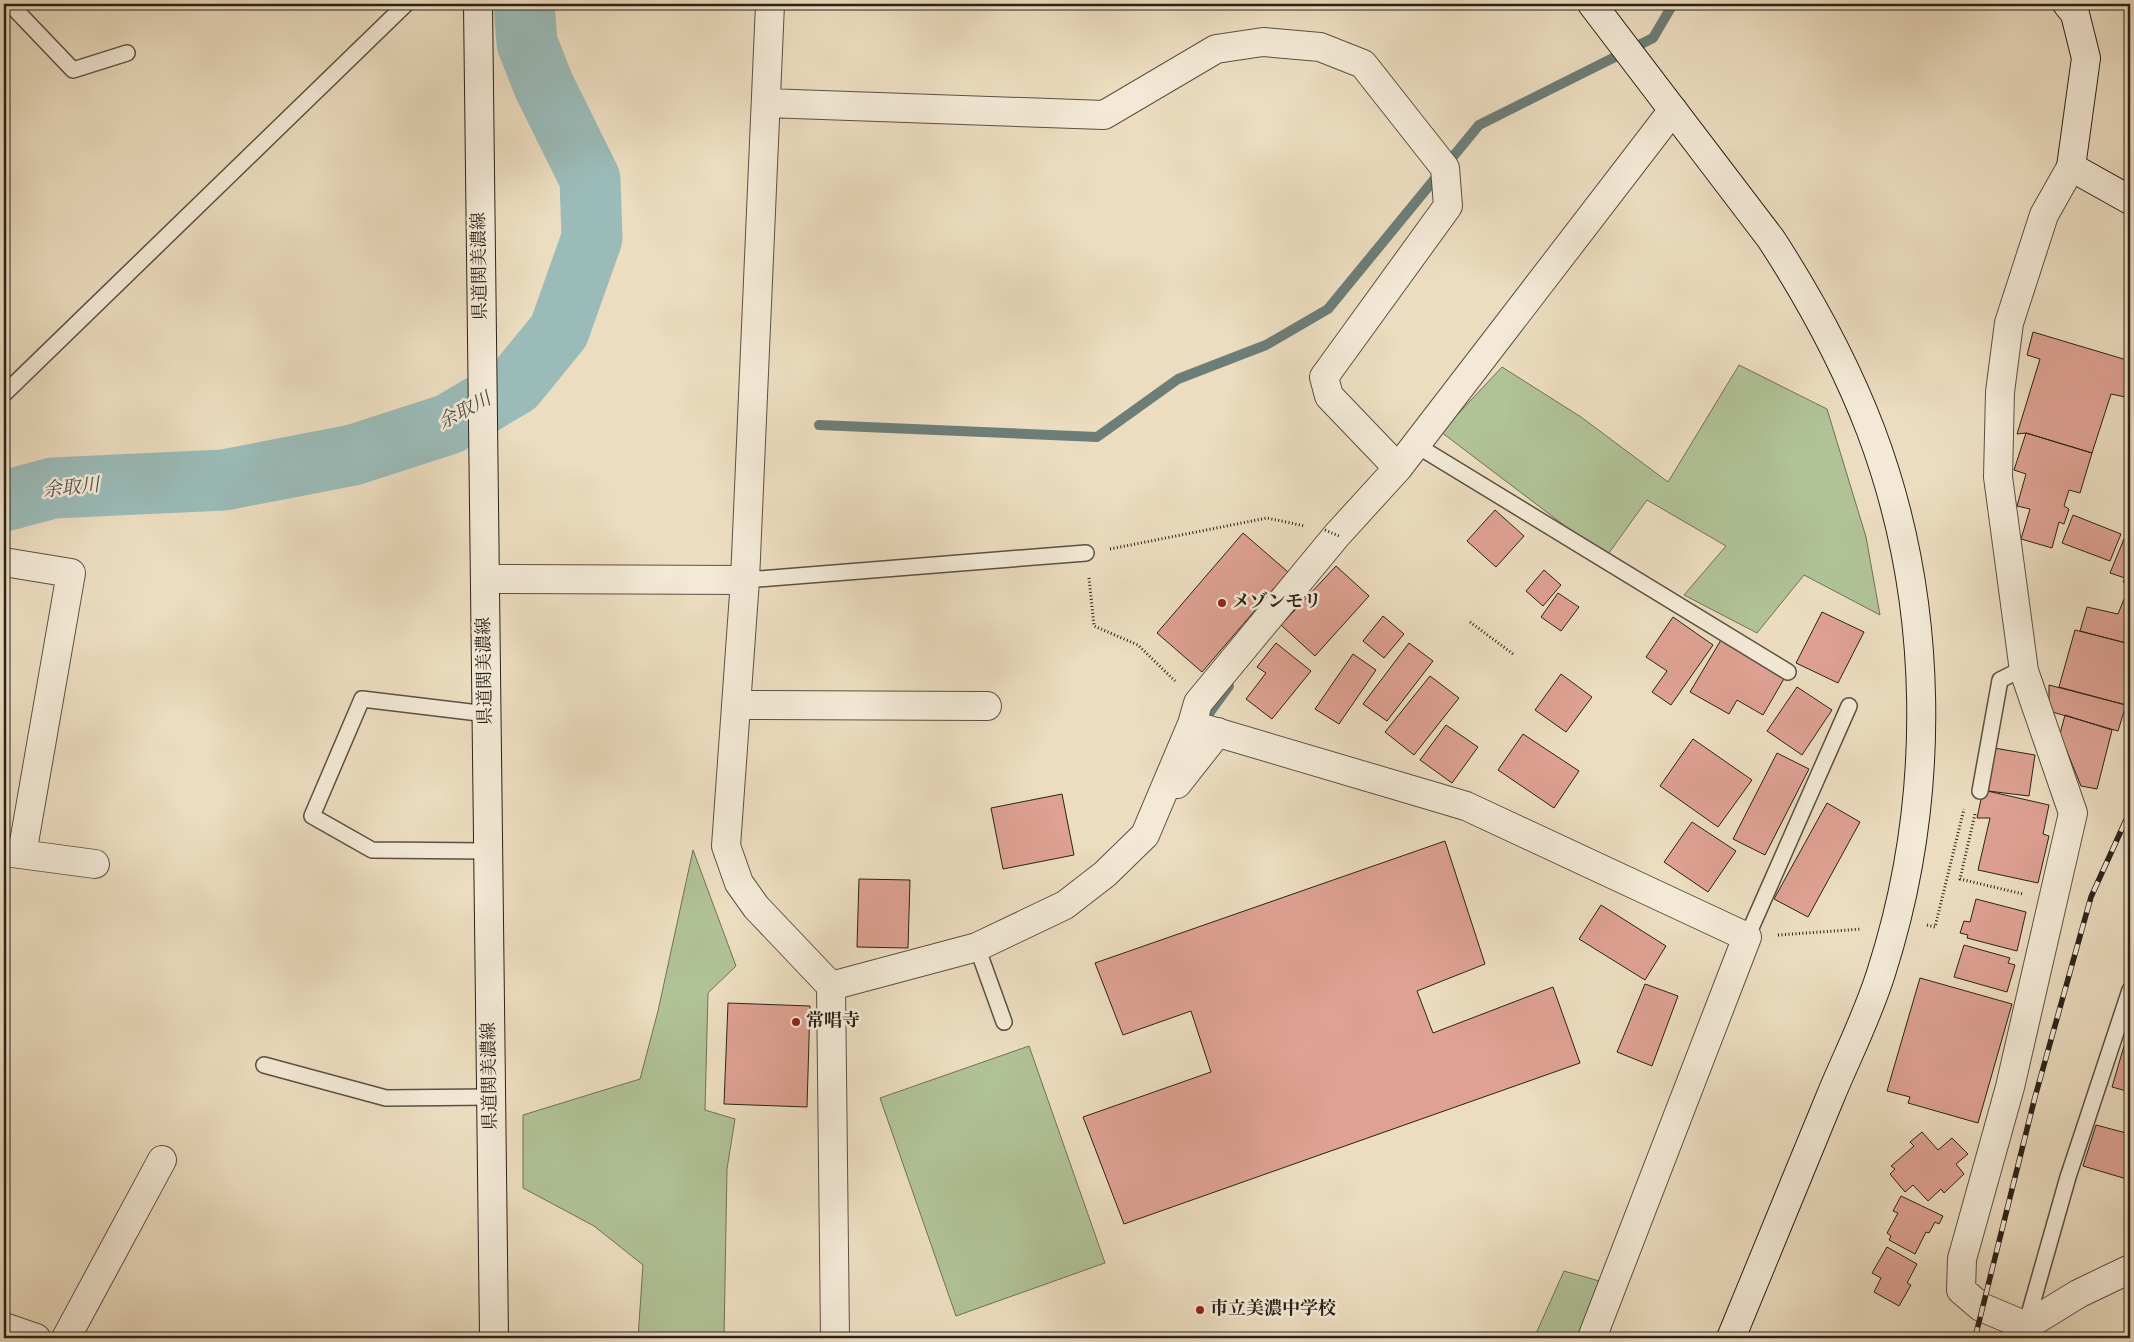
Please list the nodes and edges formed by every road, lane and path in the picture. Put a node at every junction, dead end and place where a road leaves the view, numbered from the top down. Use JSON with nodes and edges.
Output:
{"nodes":[{"id":1,"x":10,"y":4,"type":"edge"},
{"id":2,"x":406,"y":4,"type":"edge"},
{"id":3,"x":478,"y":4,"type":"edge"},
{"id":4,"x":770,"y":4,"type":"edge"},
{"id":5,"x":1592,"y":4,"type":"edge"},
{"id":6,"x":2066,"y":4,"type":"edge"},
{"id":7,"x":127,"y":53,"type":"dead end"},
{"id":8,"x":766,"y":103,"type":"junction"},
{"id":9,"x":1673,"y":110,"type":"junction"},
{"id":10,"x":2071,"y":168,"type":"junction"},
{"id":11,"x":2130,"y":200,"type":"edge"},
{"id":12,"x":4,"y":394,"type":"edge"},
{"id":13,"x":1416,"y":445,"type":"junction"},
{"id":14,"x":1398,"y":468,"type":"junction"},
{"id":15,"x":1306,"y":526,"type":"dead end"},
{"id":16,"x":1315,"y":528,"type":"dead end"},
{"id":17,"x":1339,"y":536,"type":"dead end"},
{"id":18,"x":1086,"y":554,"type":"junction"},
{"id":19,"x":4,"y":562,"type":"edge"},
{"id":20,"x":486,"y":579,"type":"junction"},
{"id":21,"x":745,"y":580,"type":"junction"},
{"id":22,"x":1470,"y":622,"type":"dead end"},
{"id":23,"x":1513,"y":654,"type":"dead end"},
{"id":24,"x":2024,"y":668,"type":"junction"},
{"id":25,"x":1788,"y":672,"type":"dead end"},
{"id":26,"x":736,"y":704,"type":"junction"},
{"id":27,"x":988,"y":706,"type":"dead end"},
{"id":28,"x":1849,"y":706,"type":"dead end"},
{"id":29,"x":487,"y":714,"type":"junction"},
{"id":30,"x":1195,"y":714,"type":"junction"},
{"id":31,"x":1218,"y":732,"type":"junction"},
{"id":32,"x":1980,"y":791,"type":"junction"},
{"id":33,"x":1154,"y":814,"type":"junction"},
{"id":34,"x":488,"y":852,"type":"junction"},
{"id":35,"x":13,"y":853,"type":"edge"},
{"id":36,"x":95,"y":864,"type":"dead end"},
{"id":37,"x":2053,"y":901,"type":"junction"},
{"id":38,"x":1894,"y":927,"type":"junction"},
{"id":39,"x":1747,"y":938,"type":"junction"},
{"id":40,"x":977,"y":947,"type":"junction"},
{"id":41,"x":831,"y":986,"type":"junction"},
{"id":42,"x":2130,"y":990,"type":"edge"},
{"id":43,"x":1004,"y":1022,"type":"dead end"},
{"id":44,"x":264,"y":1065,"type":"dead end"},
{"id":45,"x":491,"y":1097,"type":"junction"},
{"id":46,"x":162,"y":1160,"type":"dead end"},
{"id":47,"x":2130,"y":1269,"type":"edge"},
{"id":48,"x":4,"y":1327,"type":"edge"},
{"id":49,"x":2026,"y":1335,"type":"edge"},
{"id":50,"x":36,"y":1338,"type":"edge"},
{"id":51,"x":66,"y":1338,"type":"edge"},
{"id":52,"x":494,"y":1338,"type":"edge"},
{"id":53,"x":835,"y":1338,"type":"edge"},
{"id":54,"x":1592,"y":1338,"type":"edge"},
{"id":55,"x":1731,"y":1338,"type":"edge"}],
"edges":[{"from":1,"to":7,"type":"lane"},
{"from":2,"to":12,"type":"lane"},
{"from":3,"to":20,"type":"street","name":"県道関美濃線"},
{"from":4,"to":8,"type":"street"},
{"from":5,"to":9,"type":"street"},
{"from":6,"to":10,"type":"street"},
{"from":8,"to":14,"type":"street"},
{"from":8,"to":21,"type":"street"},
{"from":9,"to":13,"type":"street"},
{"from":9,"to":38,"type":"street"},
{"from":10,"to":11,"type":"street"},
{"from":10,"to":24,"type":"street"},
{"from":13,"to":14,"type":"street"},
{"from":13,"to":25,"type":"lane"},
{"from":14,"to":30,"type":"street"},
{"from":15,"to":18,"type":"path"},
{"from":16,"to":17,"type":"path","bridge":true},
{"from":18,"to":21,"type":"lane"},
{"from":18,"to":30,"type":"path"},
{"from":19,"to":35,"type":"street"},
{"from":20,"to":21,"type":"street"},
{"from":20,"to":29,"type":"street","name":"県道関美濃線"},
{"from":21,"to":26,"type":"street"},
{"from":22,"to":23,"type":"path"},
{"from":24,"to":32,"type":"lane"},
{"from":24,"to":37,"type":"street"},
{"from":26,"to":27,"type":"street"},
{"from":26,"to":41,"type":"street"},
{"from":28,"to":39,"type":"lane"},
{"from":29,"to":34,"type":"street","name":"県道関美濃線"},
{"from":29,"to":34,"type":"lane"},
{"from":30,"to":31,"type":"street"},
{"from":30,"to":33,"type":"street"},
{"from":31,"to":33,"type":"street"},
{"from":31,"to":39,"type":"street"},
{"from":32,"to":37,"type":"path"},
{"from":32,"to":38,"type":"path"},
{"from":33,"to":40,"type":"street"},
{"from":34,"to":45,"type":"street","name":"県道関美濃線"},
{"from":35,"to":36,"type":"street"},
{"from":37,"to":49,"type":"street"},
{"from":38,"to":39,"type":"path"},
{"from":38,"to":55,"type":"street"},
{"from":39,"to":54,"type":"street"},
{"from":40,"to":41,"type":"street"},
{"from":40,"to":43,"type":"lane"},
{"from":41,"to":53,"type":"street"},
{"from":42,"to":49,"type":"lane"},
{"from":44,"to":45,"type":"lane"},
{"from":45,"to":52,"type":"street","name":"県道関美濃線"},
{"from":46,"to":51,"type":"street"},
{"from":47,"to":49,"type":"street"},
{"from":48,"to":50,"type":"street"}]}
